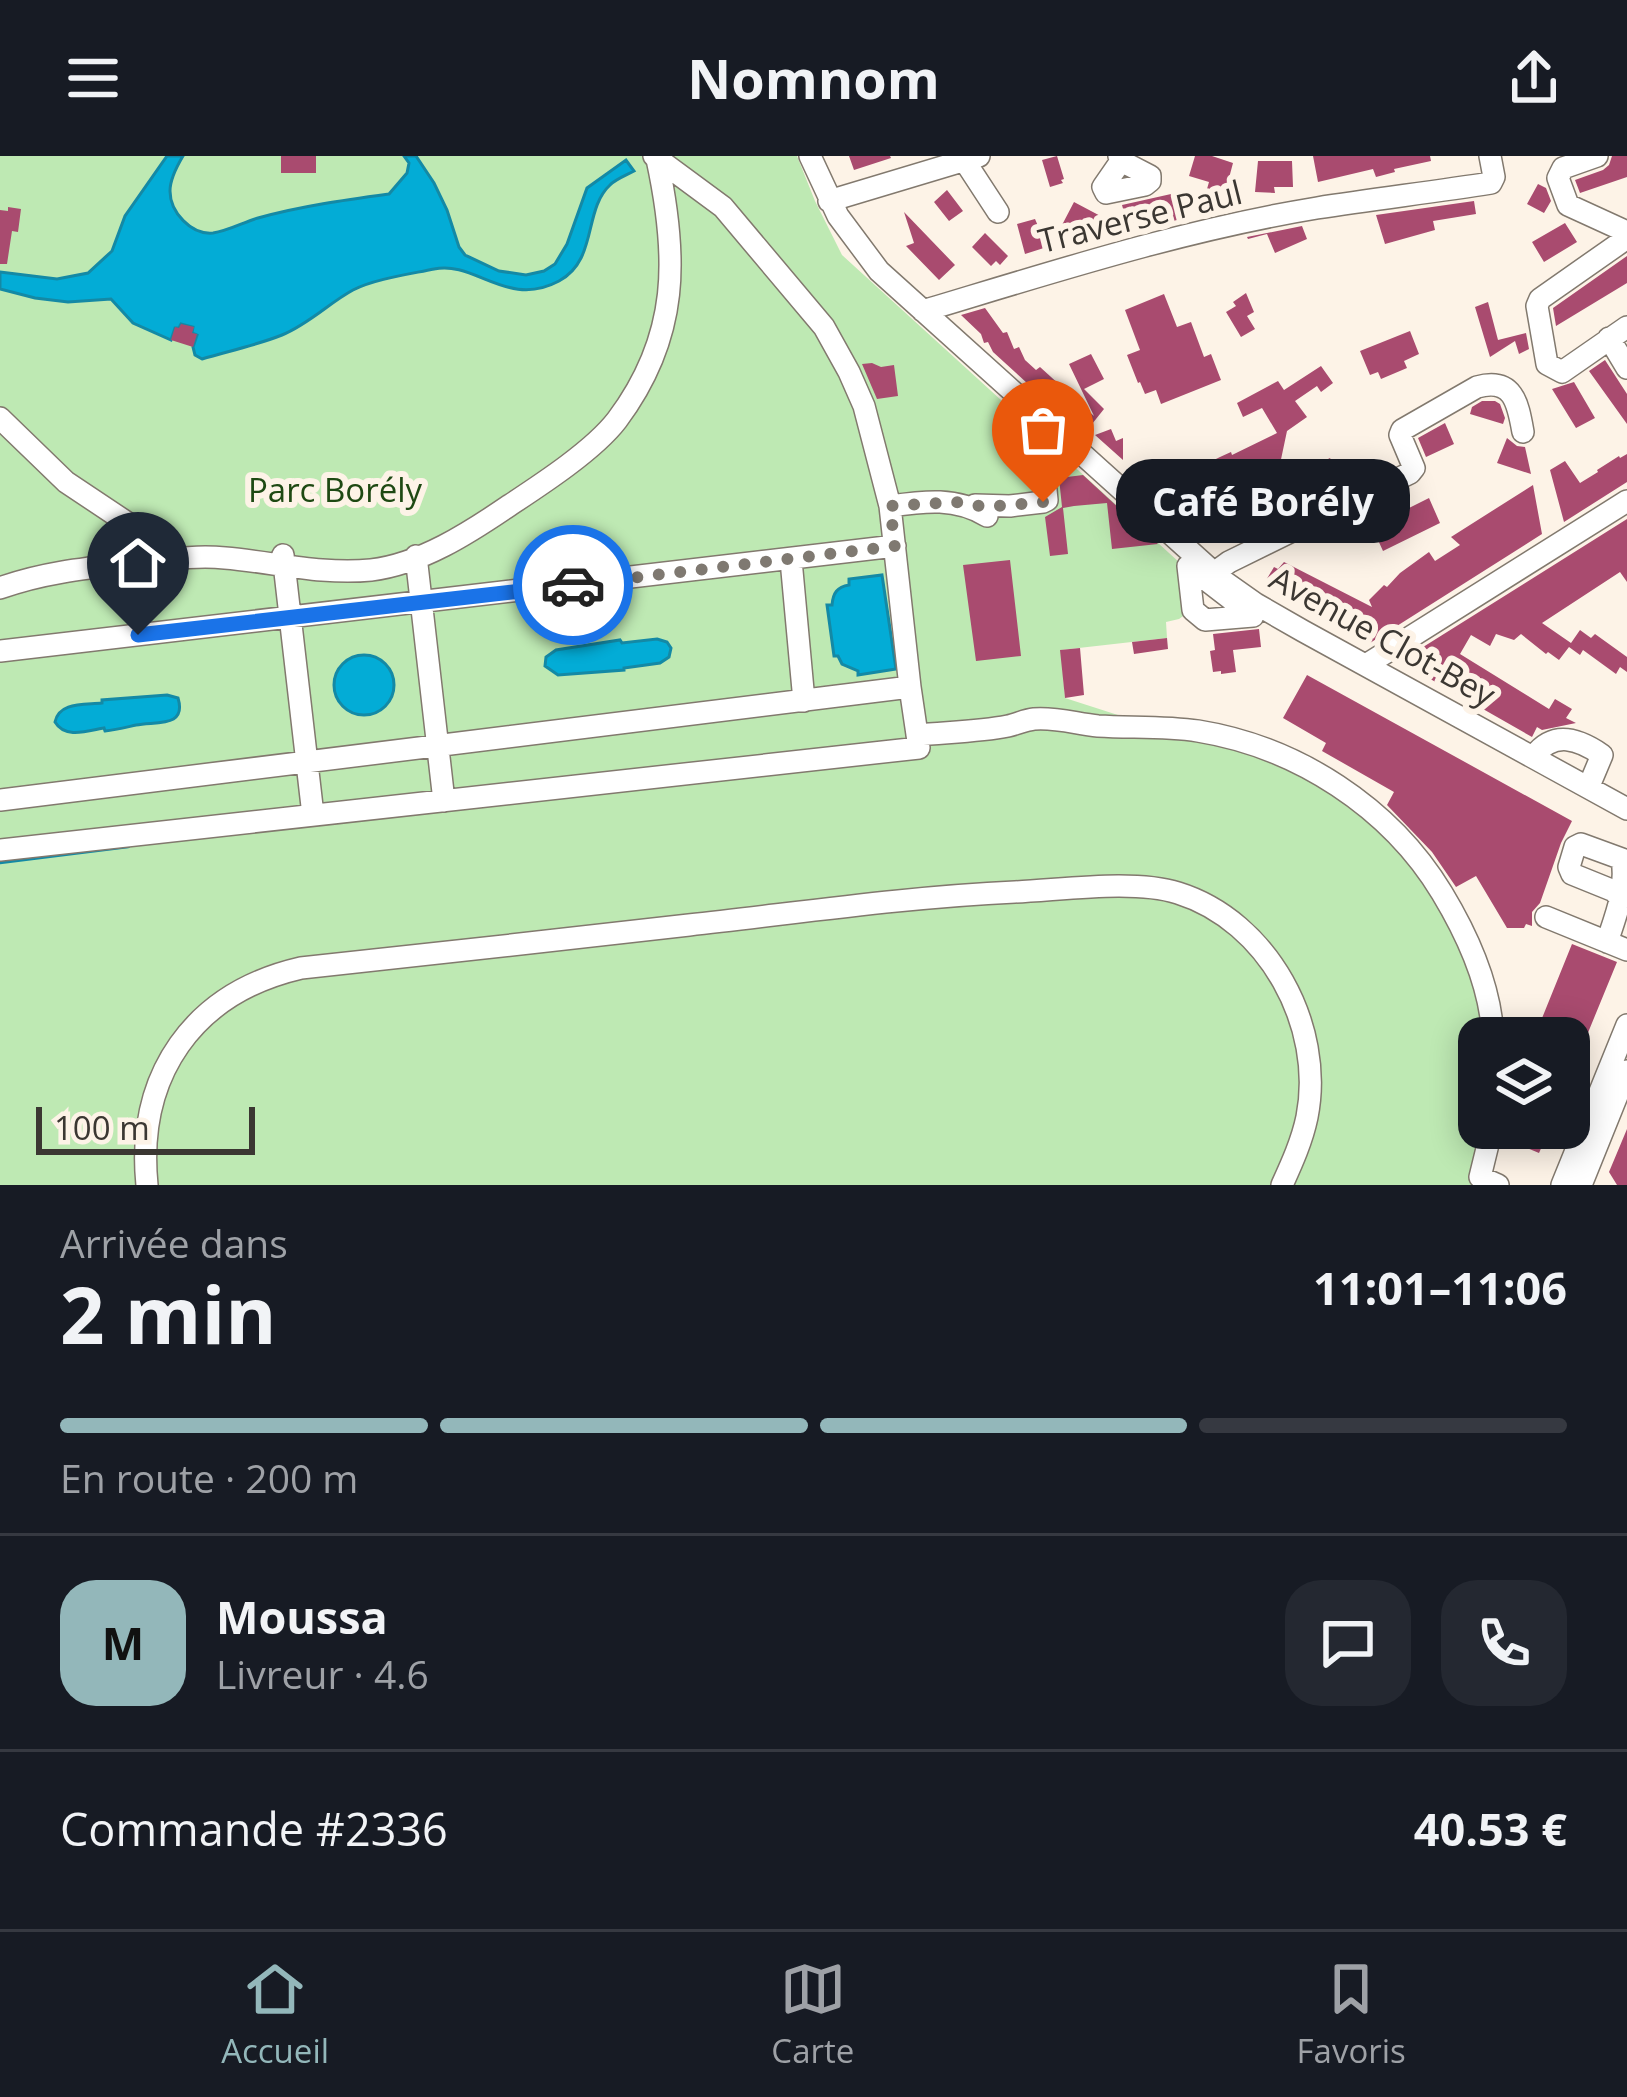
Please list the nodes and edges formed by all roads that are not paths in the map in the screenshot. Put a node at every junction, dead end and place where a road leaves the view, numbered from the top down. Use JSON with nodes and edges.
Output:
{"nodes":[{"id":1,"x":810,"y":156,"type":"edge"},
{"id":2,"x":1490,"y":156,"type":"edge"},
{"id":3,"x":1597,"y":156,"type":"edge"},
{"id":4,"x":656,"y":157,"type":"edge"},
{"id":5,"x":972,"y":158,"type":"edge"},
{"id":6,"x":829,"y":201,"type":"junction"},
{"id":7,"x":998,"y":212,"type":"dead end"},
{"id":8,"x":1627,"y":235,"type":"edge"},
{"id":9,"x":923,"y":311,"type":"junction"},
{"id":10,"x":1618,"y":332,"type":"edge"},
{"id":11,"x":1627,"y":368,"type":"edge"},
{"id":12,"x":0,"y":418,"type":"edge"},
{"id":13,"x":1523,"y":432,"type":"dead end"},
{"id":14,"x":1046,"y":490,"type":"dead end"},
{"id":15,"x":1627,"y":501,"type":"edge"},
{"id":16,"x":890,"y":506,"type":"junction"},
{"id":17,"x":895,"y":546,"type":"junction"},
{"id":18,"x":416,"y":556,"type":"junction"},
{"id":19,"x":180,"y":558,"type":"junction"},
{"id":20,"x":791,"y":560,"type":"junction"},
{"id":21,"x":284,"y":561,"type":"junction"},
{"id":22,"x":1204,"y":581,"type":"junction"},
{"id":23,"x":0,"y":588,"type":"edge"},
{"id":24,"x":422,"y":602,"type":"junction"},
{"id":25,"x":290,"y":617,"type":"junction"},
{"id":26,"x":0,"y":652,"type":"edge"},
{"id":27,"x":1366,"y":665,"type":"junction"},
{"id":28,"x":910,"y":687,"type":"junction"},
{"id":29,"x":804,"y":701,"type":"junction"},
{"id":30,"x":917,"y":734,"type":"junction"},
{"id":31,"x":438,"y":746,"type":"junction"},
{"id":32,"x":1534,"y":756,"type":"junction"},
{"id":33,"x":306,"y":762,"type":"junction"},
{"id":34,"x":1593,"y":788,"type":"junction"},
{"id":35,"x":1627,"y":798,"type":"edge"},
{"id":36,"x":0,"y":800,"type":"edge"},
{"id":37,"x":444,"y":801,"type":"junction"},
{"id":38,"x":1627,"y":808,"type":"edge"},
{"id":39,"x":313,"y":815,"type":"junction"},
{"id":40,"x":0,"y":850,"type":"edge"},
{"id":41,"x":1622,"y":899,"type":"dead end"},
{"id":42,"x":1546,"y":917,"type":"dead end"},
{"id":43,"x":1617,"y":946,"type":"edge"},
{"id":44,"x":1492,"y":1017,"type":"edge"},
{"id":45,"x":1627,"y":1024,"type":"edge"},
{"id":46,"x":1627,"y":1071,"type":"edge"},
{"id":47,"x":1487,"y":1149,"type":"edge"},
{"id":48,"x":1585,"y":1175,"type":"edge"},
{"id":49,"x":147,"y":1185,"type":"edge"},
{"id":50,"x":1282,"y":1185,"type":"edge"},
{"id":51,"x":1498,"y":1185,"type":"edge"},
{"id":52,"x":1562,"y":1185,"type":"edge"},
{"id":53,"x":1602,"y":1185,"type":"edge"}],
"edges":[{"from":1,"to":6,"type":"street","name":"Avenue Clot-Bey"},
{"from":2,"to":9,"type":"street","name":"Traverse Paul"},
{"from":3,"to":8,"type":"street"},
{"from":4,"to":16,"type":"street"},
{"from":4,"to":18,"type":"street"},
{"from":5,"to":6,"type":"street"},
{"from":5,"to":7,"type":"street"},
{"from":6,"to":9,"type":"street","name":"Avenue Clot-Bey"},
{"from":8,"to":10,"type":"street"},
{"from":9,"to":22,"type":"street","name":"Avenue Clot-Bey"},
{"from":10,"to":11,"type":"street"},
{"from":12,"to":19,"type":"street"},
{"from":13,"to":22,"type":"street"},
{"from":14,"to":16,"type":"street"},
{"from":15,"to":27,"type":"street"},
{"from":16,"to":17,"type":"street"},
{"from":17,"to":20,"type":"street"},
{"from":17,"to":28,"type":"street"},
{"from":18,"to":21,"type":"street"},
{"from":18,"to":24,"type":"street"},
{"from":19,"to":21,"type":"street"},
{"from":19,"to":23,"type":"street"},
{"from":20,"to":24,"type":"street"},
{"from":20,"to":29,"type":"street"},
{"from":21,"to":25,"type":"street"},
{"from":22,"to":27,"type":"street","name":"Avenue Clot-Bey"},
{"from":24,"to":25,"type":"street"},
{"from":24,"to":31,"type":"street"},
{"from":25,"to":26,"type":"street"},
{"from":25,"to":33,"type":"street"},
{"from":27,"to":32,"type":"street","name":"Avenue Clot-Bey"},
{"from":28,"to":29,"type":"street"},
{"from":28,"to":30,"type":"street"},
{"from":29,"to":31,"type":"street"},
{"from":30,"to":37,"type":"street"},
{"from":30,"to":44,"type":"street"},
{"from":31,"to":33,"type":"street"},
{"from":31,"to":37,"type":"street"},
{"from":32,"to":34,"type":"street","name":"Avenue Clot-Bey"},
{"from":32,"to":34,"type":"street"},
{"from":33,"to":36,"type":"street"},
{"from":33,"to":39,"type":"street"},
{"from":34,"to":35,"type":"street","name":"Avenue Clot-Bey"},
{"from":34,"to":38,"type":"street","name":"Avenue Clot-Bey"},
{"from":37,"to":39,"type":"street"},
{"from":39,"to":40,"type":"street"},
{"from":41,"to":43,"type":"street"},
{"from":42,"to":43,"type":"street"},
{"from":45,"to":52,"type":"street"},
{"from":46,"to":48,"type":"street"},
{"from":47,"to":51,"type":"street"},
{"from":48,"to":53,"type":"street"},
{"from":49,"to":50,"type":"street"}]}
